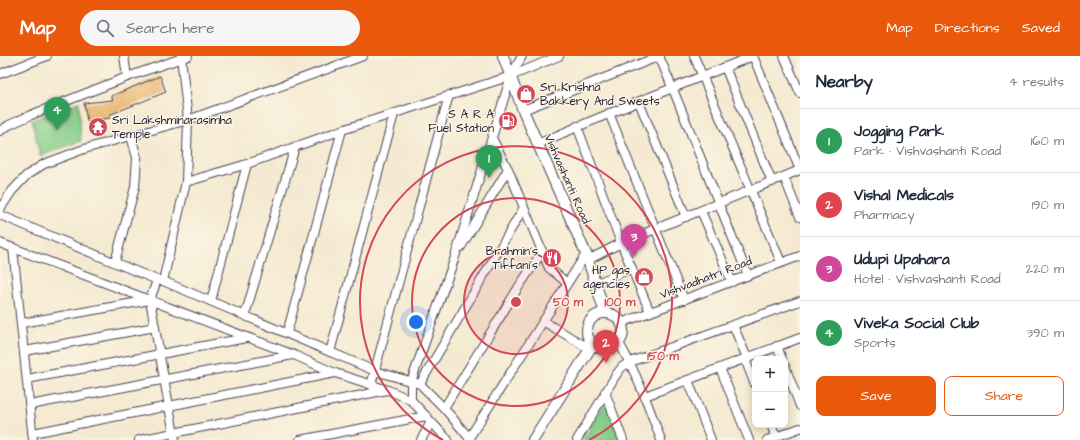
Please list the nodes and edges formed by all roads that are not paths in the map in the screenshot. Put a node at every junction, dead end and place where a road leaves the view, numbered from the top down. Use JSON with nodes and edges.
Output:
{"nodes":[{"id":1,"x":48,"y":56,"type":"edge"},
{"id":2,"x":124,"y":56,"type":"edge"},
{"id":3,"x":363,"y":56,"type":"edge"},
{"id":4,"x":503,"y":56,"type":"edge"},
{"id":5,"x":522,"y":56,"type":"edge"},
{"id":6,"x":559,"y":56,"type":"edge"},
{"id":7,"x":659,"y":56,"type":"edge"},
{"id":8,"x":694,"y":56,"type":"edge"},
{"id":9,"x":753,"y":56,"type":"edge"},
{"id":10,"x":784,"y":56,"type":"edge"},
{"id":11,"x":183,"y":57,"type":"edge"},
{"id":12,"x":725,"y":67,"type":"junction"},
{"id":13,"x":0,"y":74,"type":"edge"},
{"id":14,"x":511,"y":76,"type":"junction"},
{"id":15,"x":128,"y":77,"type":"junction"},
{"id":16,"x":702,"y":77,"type":"junction"},
{"id":17,"x":673,"y":88,"type":"junction"},
{"id":18,"x":800,"y":93,"type":"edge"},
{"id":19,"x":449,"y":95,"type":"junction"},
{"id":20,"x":639,"y":102,"type":"junction"},
{"id":21,"x":523,"y":110,"type":"junction"},
{"id":22,"x":609,"y":113,"type":"junction"},
{"id":23,"x":394,"y":114,"type":"junction"},
{"id":24,"x":188,"y":120,"type":"junction"},
{"id":25,"x":577,"y":126,"type":"junction"},
{"id":26,"x":342,"y":130,"type":"junction"},
{"id":27,"x":0,"y":131,"type":"edge"},
{"id":28,"x":131,"y":136,"type":"junction"},
{"id":29,"x":492,"y":138,"type":"junction"},
{"id":30,"x":538,"y":144,"type":"junction"},
{"id":31,"x":295,"y":146,"type":"junction"},
{"id":32,"x":247,"y":164,"type":"junction"},
{"id":33,"x":508,"y":169,"type":"junction"},
{"id":34,"x":800,"y":170,"type":"edge"},
{"id":35,"x":784,"y":177,"type":"junction"},
{"id":36,"x":186,"y":182,"type":"junction"},
{"id":37,"x":772,"y":182,"type":"junction"},
{"id":38,"x":751,"y":191,"type":"junction"},
{"id":39,"x":718,"y":203,"type":"junction"},
{"id":40,"x":0,"y":209,"type":"edge"},
{"id":41,"x":524,"y":209,"type":"junction"},
{"id":42,"x":701,"y":211,"type":"junction"},
{"id":43,"x":799,"y":214,"type":"edge"},
{"id":44,"x":0,"y":215,"type":"edge"},
{"id":45,"x":686,"y":217,"type":"junction"},
{"id":46,"x":656,"y":229,"type":"junction"},
{"id":47,"x":0,"y":243,"type":"edge"},
{"id":48,"x":621,"y":243,"type":"junction"},
{"id":49,"x":13,"y":248,"type":"junction"},
{"id":50,"x":542,"y":252,"type":"junction"},
{"id":51,"x":800,"y":256,"type":"edge"},
{"id":52,"x":587,"y":257,"type":"junction"},
{"id":53,"x":454,"y":260,"type":"junction"},
{"id":54,"x":115,"y":262,"type":"junction"},
{"id":55,"x":781,"y":262,"type":"junction"},
{"id":56,"x":632,"y":268,"type":"junction"},
{"id":57,"x":748,"y":275,"type":"junction"},
{"id":58,"x":160,"y":280,"type":"junction"},
{"id":59,"x":732,"y":282,"type":"junction"},
{"id":60,"x":567,"y":283,"type":"junction"},
{"id":61,"x":596,"y":283,"type":"junction"},
{"id":62,"x":150,"y":300,"type":"junction"},
{"id":63,"x":684,"y":300,"type":"junction"},
{"id":64,"x":800,"y":300,"type":"edge"},
{"id":65,"x":211,"y":301,"type":"junction"},
{"id":66,"x":650,"y":312,"type":"junction"},
{"id":67,"x":605,"y":313,"type":"junction"},
{"id":68,"x":245,"y":315,"type":"junction"},
{"id":69,"x":543,"y":321,"type":"junction"},
{"id":70,"x":22,"y":323,"type":"junction"},
{"id":71,"x":621,"y":323,"type":"junction"},
{"id":72,"x":734,"y":325,"type":"junction"},
{"id":73,"x":155,"y":327,"type":"junction"},
{"id":74,"x":287,"y":333,"type":"junction"},
{"id":75,"x":247,"y":338,"type":"junction"},
{"id":76,"x":800,"y":338,"type":"edge"},
{"id":77,"x":618,"y":343,"type":"junction"},
{"id":78,"x":778,"y":346,"type":"junction"},
{"id":79,"x":592,"y":347,"type":"junction"},
{"id":80,"x":24,"y":351,"type":"junction"},
{"id":81,"x":330,"y":352,"type":"junction"},
{"id":82,"x":160,"y":354,"type":"junction"},
{"id":83,"x":294,"y":355,"type":"junction"},
{"id":84,"x":781,"y":356,"type":"edge"},
{"id":85,"x":746,"y":358,"type":"junction"},
{"id":86,"x":630,"y":362,"type":"junction"},
{"id":87,"x":720,"y":368,"type":"junction"},
{"id":88,"x":375,"y":371,"type":"junction"},
{"id":89,"x":335,"y":373,"type":"junction"},
{"id":90,"x":788,"y":374,"type":"edge"},
{"id":91,"x":752,"y":376,"type":"edge"},
{"id":92,"x":27,"y":379,"type":"junction"},
{"id":93,"x":164,"y":380,"type":"junction"},
{"id":94,"x":688,"y":380,"type":"junction"},
{"id":95,"x":411,"y":382,"type":"junction"},
{"id":96,"x":420,"y":384,"type":"junction"},
{"id":97,"x":372,"y":385,"type":"junction"},
{"id":98,"x":388,"y":390,"type":"junction"},
{"id":99,"x":605,"y":392,"type":"junction"},
{"id":100,"x":645,"y":396,"type":"junction"},
{"id":101,"x":411,"y":400,"type":"junction"},
{"id":102,"x":30,"y":405,"type":"junction"},
{"id":103,"x":169,"y":406,"type":"junction"},
{"id":104,"x":800,"y":406,"type":"edge"},
{"id":105,"x":444,"y":408,"type":"junction"},
{"id":106,"x":429,"y":419,"type":"junction"},
{"id":107,"x":772,"y":428,"type":"edge"},
{"id":108,"x":800,"y":428,"type":"edge"},
{"id":109,"x":33,"y":436,"type":"edge"},
{"id":110,"x":175,"y":437,"type":"edge"},
{"id":111,"x":776,"y":437,"type":"junction"},
{"id":112,"x":470,"y":439,"type":"edge"},
{"id":113,"x":138,"y":440,"type":"edge"},
{"id":114,"x":300,"y":440,"type":"edge"},
{"id":115,"x":421,"y":440,"type":"edge"},
{"id":116,"x":448,"y":440,"type":"edge"},
{"id":117,"x":533,"y":440,"type":"edge"},
{"id":118,"x":577,"y":440,"type":"edge"},
{"id":119,"x":623,"y":440,"type":"edge"},
{"id":120,"x":661,"y":440,"type":"edge"},
{"id":121,"x":711,"y":440,"type":"edge"},
{"id":122,"x":750,"y":440,"type":"edge"},
{"id":123,"x":768,"y":440,"type":"edge"}],
"edges":[{"from":1,"to":13,"type":"street"},
{"from":2,"to":15,"type":"street"},
{"from":3,"to":24,"type":"street"},
{"from":4,"to":14,"type":"street","name":"Vishvashanti Road"},
{"from":5,"to":14,"type":"street"},
{"from":6,"to":14,"type":"street"},
{"from":7,"to":17,"type":"street"},
{"from":7,"to":21,"type":"street"},
{"from":8,"to":16,"type":"street"},
{"from":9,"to":12,"type":"street"},
{"from":9,"to":34,"type":"street"},
{"from":10,"to":18,"type":"street"},
{"from":11,"to":15,"type":"street"},
{"from":11,"to":24,"type":"street"},
{"from":12,"to":16,"type":"street"},
{"from":12,"to":37,"type":"street"},
{"from":14,"to":19,"type":"street"},
{"from":14,"to":21,"type":"street","name":"Vishvashanti Road"},
{"from":14,"to":29,"type":"street"},
{"from":15,"to":27,"type":"street"},
{"from":16,"to":17,"type":"street"},
{"from":16,"to":38,"type":"street"},
{"from":17,"to":20,"type":"street"},
{"from":17,"to":39,"type":"street"},
{"from":19,"to":23,"type":"street"},
{"from":19,"to":88,"type":"street"},
{"from":20,"to":22,"type":"street"},
{"from":20,"to":45,"type":"street"},
{"from":21,"to":30,"type":"street","name":"Vishvashanti Road"},
{"from":22,"to":25,"type":"street"},
{"from":22,"to":46,"type":"street"},
{"from":23,"to":26,"type":"street"},
{"from":23,"to":81,"type":"street"},
{"from":24,"to":28,"type":"street"},
{"from":24,"to":36,"type":"street"},
{"from":25,"to":30,"type":"street"},
{"from":25,"to":48,"type":"street"},
{"from":26,"to":31,"type":"street"},
{"from":26,"to":74,"type":"street"},
{"from":28,"to":40,"type":"street"},
{"from":28,"to":54,"type":"street"},
{"from":29,"to":33,"type":"street"},
{"from":29,"to":53,"type":"street"},
{"from":30,"to":52,"type":"street","name":"Vishvashanti Road"},
{"from":31,"to":32,"type":"street"},
{"from":31,"to":68,"type":"street"},
{"from":32,"to":36,"type":"street"},
{"from":32,"to":65,"type":"street"},
{"from":33,"to":41,"type":"street"},
{"from":33,"to":53,"type":"street"},
{"from":34,"to":35,"type":"street"},
{"from":35,"to":37,"type":"street"},
{"from":35,"to":43,"type":"street"},
{"from":36,"to":58,"type":"street"},
{"from":37,"to":38,"type":"street"},
{"from":38,"to":39,"type":"street"},
{"from":38,"to":55,"type":"street"},
{"from":39,"to":42,"type":"street"},
{"from":39,"to":57,"type":"street"},
{"from":41,"to":50,"type":"street"},
{"from":41,"to":96,"type":"street"},
{"from":42,"to":45,"type":"street"},
{"from":42,"to":59,"type":"street"},
{"from":44,"to":54,"type":"street"},
{"from":45,"to":46,"type":"street"},
{"from":46,"to":48,"type":"street"},
{"from":46,"to":63,"type":"street"},
{"from":47,"to":49,"type":"street"},
{"from":48,"to":52,"type":"street"},
{"from":48,"to":56,"type":"street"},
{"from":49,"to":62,"type":"street"},
{"from":49,"to":70,"type":"street"},
{"from":50,"to":60,"type":"street"},
{"from":50,"to":105,"type":"street"},
{"from":51,"to":55,"type":"street","name":"Vishvadhatri Road"},
{"from":52,"to":60,"type":"street"},
{"from":52,"to":61,"type":"street","name":"Vishvashanti Road"},
{"from":53,"to":95,"type":"street"},
{"from":54,"to":58,"type":"street"},
{"from":55,"to":57,"type":"street","name":"Vishvadhatri Road"},
{"from":56,"to":61,"type":"street"},
{"from":56,"to":66,"type":"street"},
{"from":57,"to":59,"type":"street","name":"Vishvadhatri Road"},
{"from":58,"to":62,"type":"street"},
{"from":58,"to":65,"type":"street"},
{"from":59,"to":63,"type":"street","name":"Vishvadhatri Road"},
{"from":60,"to":69,"type":"street"},
{"from":61,"to":67,"type":"street","name":"Vishvashanti Road"},
{"from":62,"to":70,"type":"street"},
{"from":62,"to":73,"type":"street"},
{"from":62,"to":75,"type":"street"},
{"from":63,"to":66,"type":"street","name":"Vishvadhatri Road"},
{"from":64,"to":72,"type":"street"},
{"from":65,"to":68,"type":"street"},
{"from":66,"to":71,"type":"street","name":"Vishvadhatri Road"},
{"from":67,"to":71,"type":"street"},
{"from":67,"to":79,"type":"street"},
{"from":68,"to":74,"type":"street"},
{"from":69,"to":79,"type":"street"},
{"from":69,"to":112,"type":"street"},
{"from":70,"to":80,"type":"street"},
{"from":71,"to":77,"type":"street"},
{"from":72,"to":85,"type":"street"},
{"from":72,"to":86,"type":"street"},
{"from":73,"to":80,"type":"street"},
{"from":73,"to":82,"type":"street"},
{"from":74,"to":81,"type":"street"},
{"from":75,"to":82,"type":"street"},
{"from":75,"to":83,"type":"street"},
{"from":76,"to":78,"type":"street"},
{"from":77,"to":79,"type":"street"},
{"from":77,"to":86,"type":"street"},
{"from":78,"to":84,"type":"street"},
{"from":78,"to":85,"type":"street"},
{"from":79,"to":117,"type":"street"},
{"from":80,"to":92,"type":"street"},
{"from":81,"to":88,"type":"street"},
{"from":82,"to":92,"type":"street"},
{"from":82,"to":93,"type":"street"},
{"from":83,"to":89,"type":"street"},
{"from":83,"to":93,"type":"street"},
{"from":85,"to":87,"type":"street"},
{"from":85,"to":91,"type":"street"},
{"from":86,"to":99,"type":"street"},
{"from":86,"to":100,"type":"street"},
{"from":87,"to":94,"type":"street"},
{"from":87,"to":122,"type":"street"},
{"from":88,"to":95,"type":"street"},
{"from":88,"to":97,"type":"street"},
{"from":89,"to":97,"type":"street"},
{"from":89,"to":103,"type":"street"},
{"from":90,"to":104,"type":"street"},
{"from":92,"to":102,"type":"street"},
{"from":93,"to":102,"type":"street"},
{"from":93,"to":103,"type":"street"},
{"from":94,"to":100,"type":"street"},
{"from":94,"to":121,"type":"street"},
{"from":95,"to":96,"type":"street"},
{"from":95,"to":101,"type":"street"},
{"from":96,"to":105,"type":"street"},
{"from":97,"to":98,"type":"street"},
{"from":98,"to":101,"type":"street"},
{"from":98,"to":110,"type":"street"},
{"from":99,"to":118,"type":"street"},
{"from":99,"to":119,"type":"street"},
{"from":100,"to":120,"type":"street"},
{"from":101,"to":106,"type":"street"},
{"from":102,"to":109,"type":"street"},
{"from":103,"to":109,"type":"street"},
{"from":103,"to":110,"type":"street"},
{"from":105,"to":112,"type":"street"},
{"from":106,"to":114,"type":"street"},
{"from":106,"to":115,"type":"street"},
{"from":106,"to":116,"type":"street"},
{"from":107,"to":111,"type":"street"},
{"from":108,"to":111,"type":"street"},
{"from":110,"to":113,"type":"street"},
{"from":111,"to":123,"type":"street"}]}
